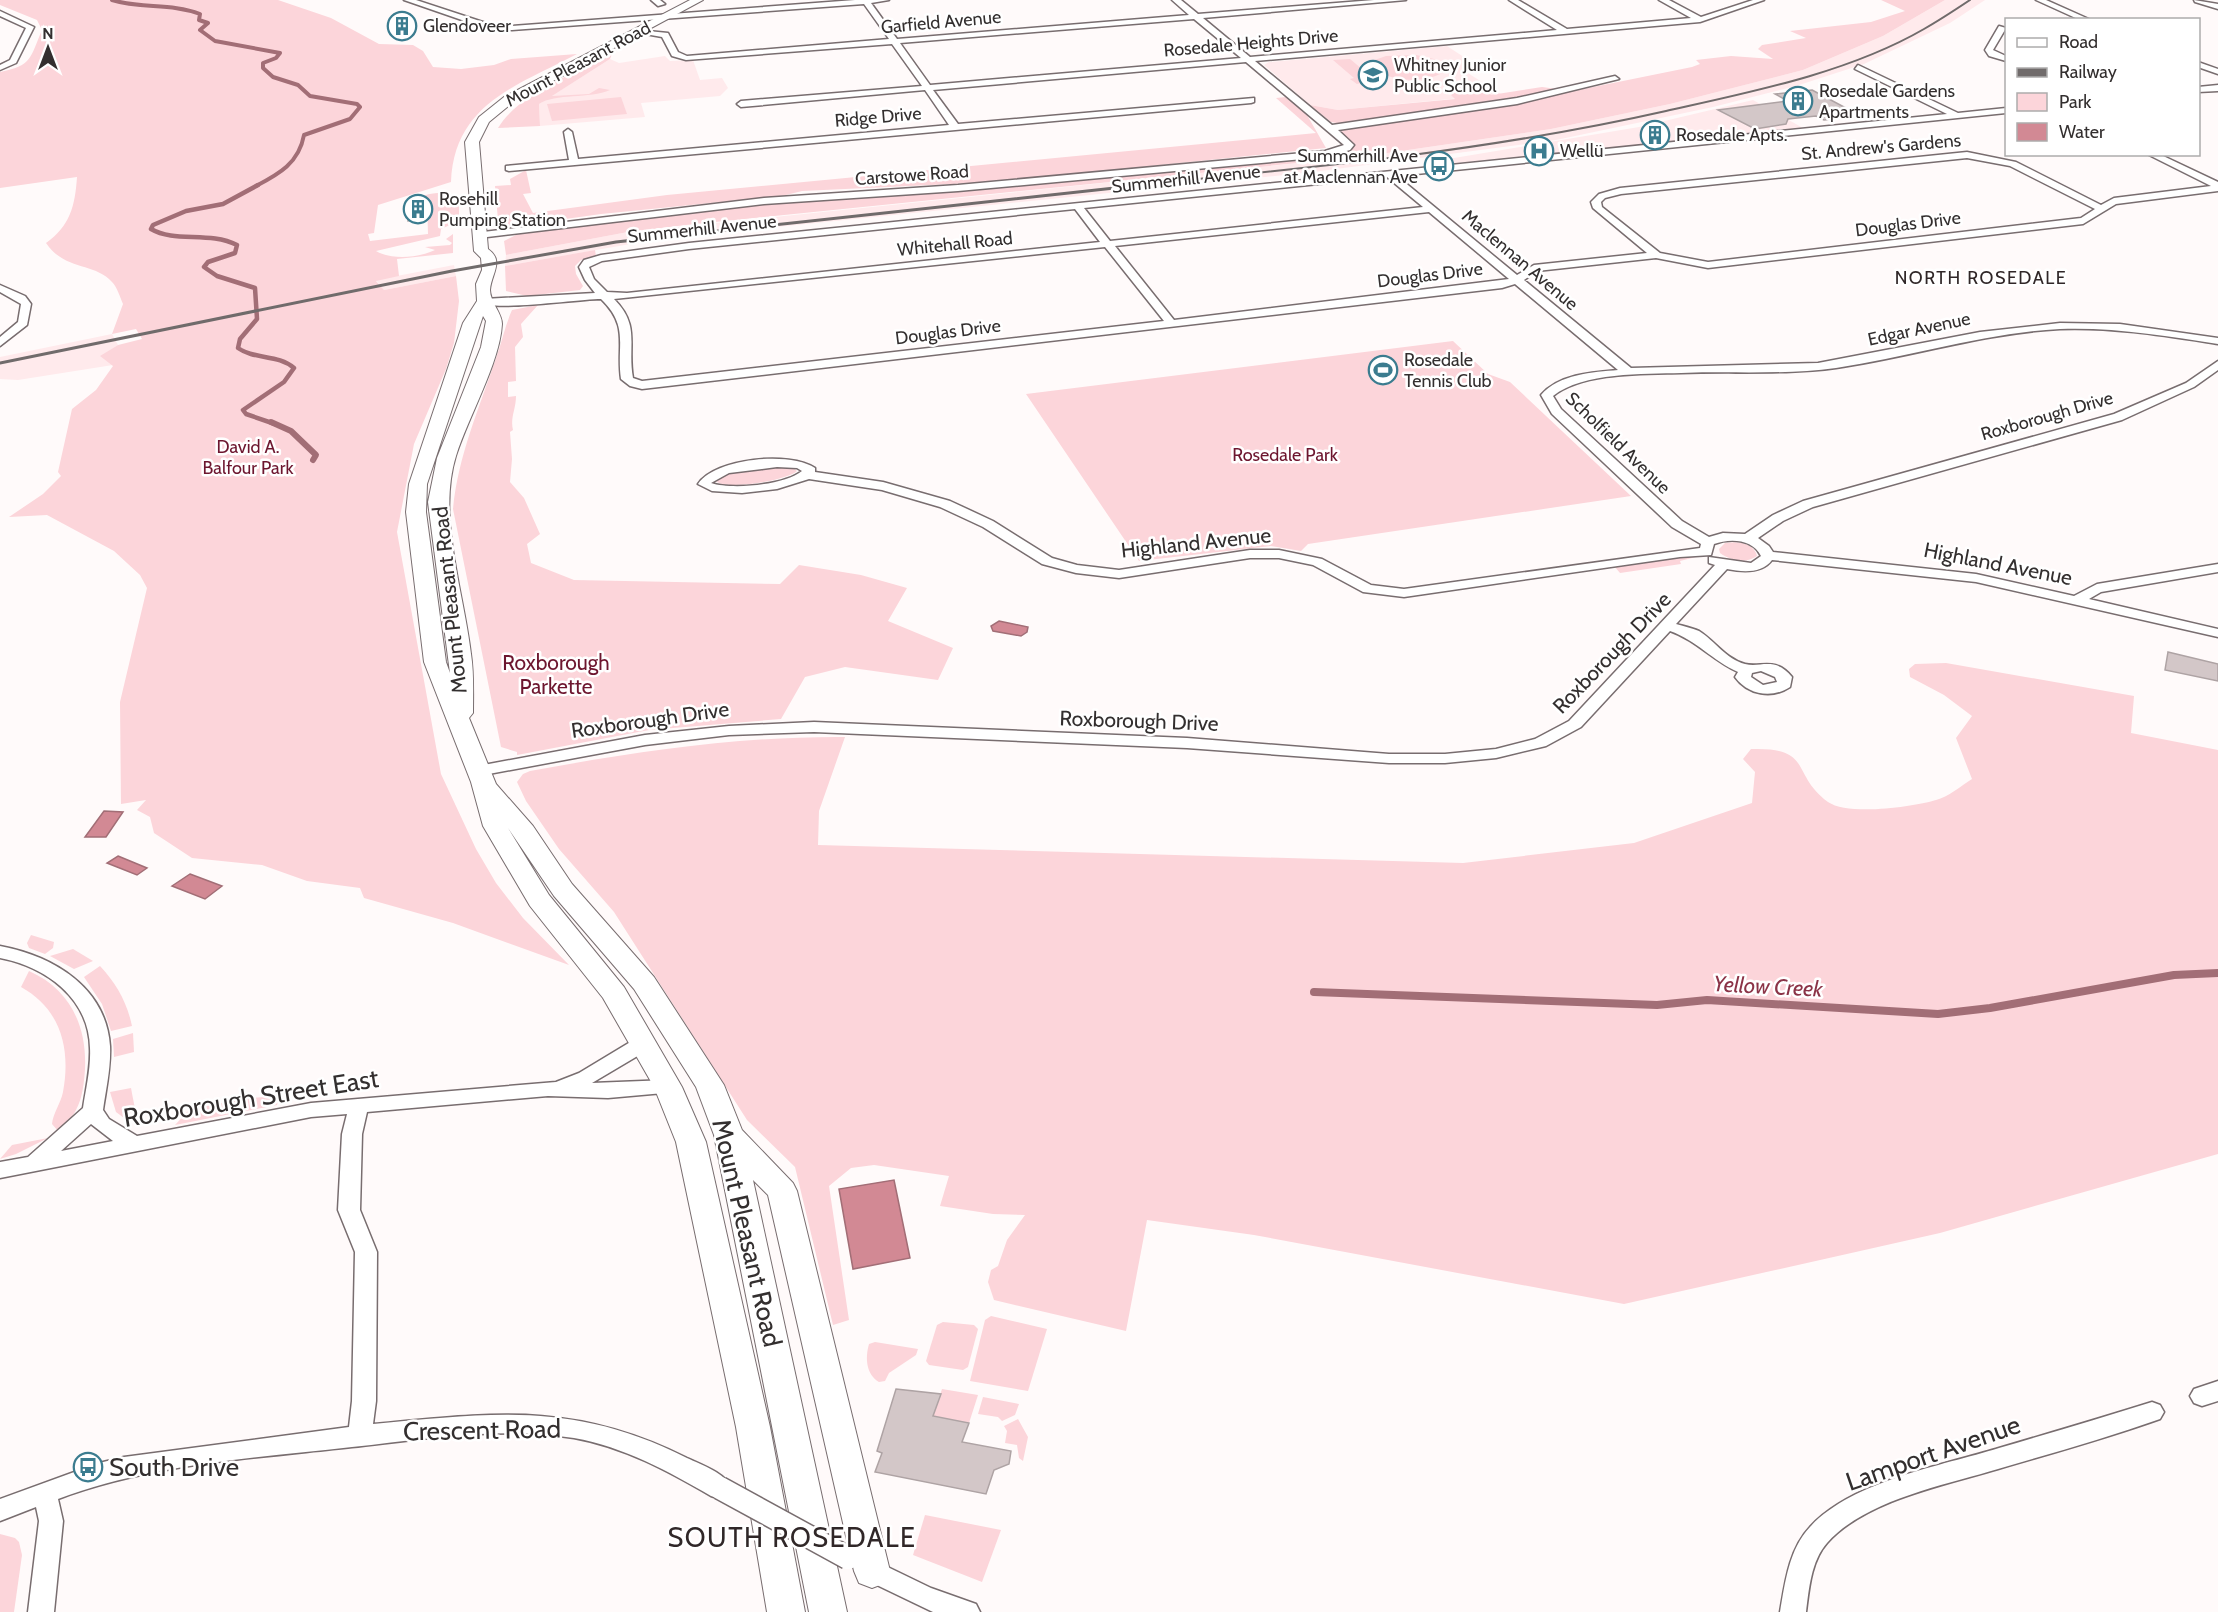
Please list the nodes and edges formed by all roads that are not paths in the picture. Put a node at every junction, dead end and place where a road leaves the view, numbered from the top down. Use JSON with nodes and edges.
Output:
{"nodes":[{"id":1,"x":408,"y":0,"type":"edge"},
{"id":2,"x":698,"y":0,"type":"edge"},
{"id":3,"x":885,"y":0,"type":"edge"},
{"id":4,"x":1176,"y":0,"type":"edge"},
{"id":5,"x":1402,"y":0,"type":"edge"},
{"id":6,"x":1513,"y":0,"type":"edge"},
{"id":7,"x":1663,"y":0,"type":"edge"},
{"id":8,"x":1760,"y":0,"type":"edge"},
{"id":9,"x":2040,"y":0,"type":"edge"},
{"id":10,"x":2198,"y":0,"type":"edge"},
{"id":11,"x":866,"y":2,"type":"junction"},
{"id":12,"x":2218,"y":7,"type":"edge"},
{"id":13,"x":0,"y":13,"type":"edge"},
{"id":14,"x":668,"y":16,"type":"junction"},
{"id":15,"x":1196,"y":17,"type":"junction"},
{"id":16,"x":2083,"y":18,"type":"edge"},
{"id":17,"x":622,"y":20,"type":"junction"},
{"id":18,"x":1700,"y":20,"type":"junction"},
{"id":19,"x":651,"y":25,"type":"junction"},
{"id":20,"x":2002,"y":28,"type":"dead end"},
{"id":21,"x":638,"y":32,"type":"junction"},
{"id":22,"x":1566,"y":32,"type":"junction"},
{"id":23,"x":894,"y":41,"type":"junction"},
{"id":24,"x":2005,"y":58,"type":"edge"},
{"id":25,"x":1248,"y":60,"type":"junction"},
{"id":26,"x":2200,"y":64,"type":"edge"},
{"id":27,"x":1858,"y":67,"type":"dead end"},
{"id":28,"x":0,"y":68,"type":"edge"},
{"id":29,"x":2218,"y":72,"type":"edge"},
{"id":30,"x":1615,"y":79,"type":"dead end"},
{"id":31,"x":928,"y":88,"type":"junction"},
{"id":32,"x":2218,"y":88,"type":"edge"},
{"id":33,"x":2200,"y":90,"type":"edge"},
{"id":34,"x":1251,"y":100,"type":"dead end"},
{"id":35,"x":741,"y":104,"type":"dead end"},
{"id":36,"x":2005,"y":111,"type":"edge"},
{"id":37,"x":1957,"y":116,"type":"junction"},
{"id":38,"x":955,"y":127,"type":"junction"},
{"id":39,"x":1330,"y":128,"type":"junction"},
{"id":40,"x":568,"y":132,"type":"dead end"},
{"id":41,"x":2155,"y":156,"type":"edge"},
{"id":42,"x":574,"y":162,"type":"junction"},
{"id":43,"x":509,"y":168,"type":"dead end"},
{"id":44,"x":1390,"y":175,"type":"junction"},
{"id":45,"x":2218,"y":187,"type":"edge"},
{"id":46,"x":1077,"y":206,"type":"junction"},
{"id":47,"x":2100,"y":207,"type":"junction"},
{"id":48,"x":1430,"y":209,"type":"junction"},
{"id":49,"x":480,"y":243,"type":"junction"},
{"id":50,"x":1107,"y":244,"type":"junction"},
{"id":51,"x":1656,"y":255,"type":"junction"},
{"id":52,"x":1517,"y":280,"type":"junction"},
{"id":53,"x":0,"y":288,"type":"edge"},
{"id":54,"x":601,"y":294,"type":"junction"},
{"id":55,"x":484,"y":302,"type":"junction"},
{"id":56,"x":1171,"y":323,"type":"junction"},
{"id":57,"x":2218,"y":341,"type":"edge"},
{"id":58,"x":0,"y":343,"type":"edge"},
{"id":59,"x":2218,"y":364,"type":"edge"},
{"id":60,"x":1627,"y":371,"type":"junction"},
{"id":61,"x":808,"y":475,"type":"junction"},
{"id":62,"x":1747,"y":539,"type":"junction"},
{"id":63,"x":1707,"y":547,"type":"junction"},
{"id":64,"x":1768,"y":556,"type":"junction"},
{"id":65,"x":1724,"y":564,"type":"junction"},
{"id":66,"x":2218,"y":568,"type":"edge"},
{"id":67,"x":2078,"y":600,"type":"junction"},
{"id":68,"x":1669,"y":626,"type":"junction"},
{"id":69,"x":2218,"y":633,"type":"edge"},
{"id":70,"x":1746,"y":670,"type":"dead end"},
{"id":71,"x":462,"y":730,"type":"junction"},
{"id":72,"x":481,"y":777,"type":"junction"},
{"id":73,"x":0,"y":952,"type":"edge"},
{"id":74,"x":644,"y":1043,"type":"junction"},
{"id":75,"x":668,"y":1087,"type":"junction"},
{"id":76,"x":548,"y":1089,"type":"junction"},
{"id":77,"x":359,"y":1105,"type":"junction"},
{"id":78,"x":93,"y":1111,"type":"junction"},
{"id":79,"x":729,"y":1136,"type":"junction"},
{"id":80,"x":134,"y":1144,"type":"junction"},
{"id":81,"x":33,"y":1163,"type":"junction"},
{"id":82,"x":0,"y":1170,"type":"edge"},
{"id":83,"x":2152,"y":1412,"type":"dead end"},
{"id":84,"x":360,"y":1434,"type":"junction"},
{"id":85,"x":45,"y":1494,"type":"junction"},
{"id":86,"x":0,"y":1510,"type":"edge"},
{"id":87,"x":860,"y":1564,"type":"junction"},
{"id":88,"x":41,"y":1612,"type":"edge"},
{"id":89,"x":786,"y":1612,"type":"edge"},
{"id":90,"x":828,"y":1612,"type":"edge"},
{"id":91,"x":967,"y":1612,"type":"edge"},
{"id":92,"x":1793,"y":1612,"type":"edge"}],
"edges":[{"from":1,"to":17,"type":"street"},
{"from":2,"to":14,"type":"main road","name":"Mount Pleasant Road"},
{"from":3,"to":11,"type":"street"},
{"from":4,"to":15,"type":"street"},
{"from":5,"to":15,"type":"street","name":"Garfield Avenue"},
{"from":6,"to":22,"type":"street"},
{"from":7,"to":18,"type":"street"},
{"from":8,"to":18,"type":"street","name":"Rosedale Heights Drive"},
{"from":9,"to":16,"type":"street"},
{"from":10,"to":12,"type":"street"},
{"from":11,"to":14,"type":"street"},
{"from":11,"to":23,"type":"street"},
{"from":13,"to":28,"type":"street"},
{"from":14,"to":17,"type":"street"},
{"from":14,"to":19,"type":"main road","name":"Mount Pleasant Road"},
{"from":15,"to":23,"type":"street","name":"Garfield Avenue"},
{"from":15,"to":25,"type":"street"},
{"from":17,"to":19,"type":"main road"},
{"from":18,"to":22,"type":"street","name":"Rosedale Heights Drive"},
{"from":19,"to":21,"type":"main road","name":"Mount Pleasant Road"},
{"from":20,"to":24,"type":"street"},
{"from":21,"to":23,"type":"street","name":"Garfield Avenue"},
{"from":21,"to":49,"type":"main road","name":"Mount Pleasant Road"},
{"from":22,"to":25,"type":"street","name":"Rosedale Heights Drive"},
{"from":23,"to":31,"type":"street"},
{"from":25,"to":31,"type":"street","name":"Rosedale Heights Drive"},
{"from":25,"to":39,"type":"street"},
{"from":26,"to":29,"type":"street"},
{"from":27,"to":37,"type":"street"},
{"from":30,"to":39,"type":"street"},
{"from":31,"to":35,"type":"street","name":"Rosedale Heights Drive"},
{"from":31,"to":38,"type":"street"},
{"from":32,"to":33,"type":"street"},
{"from":34,"to":38,"type":"street","name":"Ridge Drive"},
{"from":36,"to":37,"type":"street","name":"Summerhill Avenue"},
{"from":37,"to":44,"type":"street","name":"Summerhill Avenue"},
{"from":38,"to":42,"type":"street","name":"Ridge Drive"},
{"from":39,"to":49,"type":"street","name":"Carstowe Road"},
{"from":40,"to":42,"type":"street"},
{"from":41,"to":45,"type":"street"},
{"from":42,"to":43,"type":"street","name":"Ridge Drive"},
{"from":44,"to":46,"type":"street","name":"Summerhill Avenue"},
{"from":44,"to":48,"type":"street","name":"Maclennan Avenue"},
{"from":45,"to":47,"type":"street","name":"Douglas Drive"},
{"from":46,"to":50,"type":"street"},
{"from":46,"to":54,"type":"street","name":"Summerhill Avenue"},
{"from":47,"to":51,"type":"street","name":"Douglas Drive"},
{"from":47,"to":51,"type":"street","name":"St. Andrew's Gardens"},
{"from":48,"to":50,"type":"street","name":"Whitehall Road"},
{"from":48,"to":52,"type":"street","name":"Maclennan Avenue"},
{"from":49,"to":55,"type":"main road","name":"Mount Pleasant Road"},
{"from":50,"to":54,"type":"street","name":"Whitehall Road"},
{"from":50,"to":56,"type":"street"},
{"from":51,"to":52,"type":"street","name":"Douglas Drive"},
{"from":52,"to":56,"type":"street","name":"Douglas Drive"},
{"from":52,"to":60,"type":"street","name":"Maclennan Avenue"},
{"from":53,"to":58,"type":"street"},
{"from":54,"to":55,"type":"street","name":"Whitehall Road"},
{"from":54,"to":56,"type":"street","name":"Douglas Drive"},
{"from":55,"to":71,"type":"main road","name":"Mount Pleasant Road"},
{"from":55,"to":71,"type":"main road","name":"Mount Pleasant Road"},
{"from":57,"to":60,"type":"street","name":"Edgar Avenue"},
{"from":59,"to":62,"type":"street","name":"Roxborough Drive"},
{"from":60,"to":63,"type":"street","name":"Scholfield Avenue"},
{"from":61,"to":61,"type":"street"},
{"from":61,"to":63,"type":"street","name":"Highland Avenue"},
{"from":62,"to":63,"type":"street","name":"Highland Avenue"},
{"from":62,"to":64,"type":"street"},
{"from":63,"to":65,"type":"street"},
{"from":64,"to":65,"type":"street"},
{"from":64,"to":67,"type":"street","name":"Highland Avenue"},
{"from":65,"to":68,"type":"street","name":"Roxborough Drive"},
{"from":66,"to":67,"type":"street"},
{"from":67,"to":69,"type":"street","name":"Highland Avenue"},
{"from":68,"to":70,"type":"street"},
{"from":68,"to":72,"type":"street","name":"Roxborough Drive"},
{"from":71,"to":72,"type":"main road","name":"Mount Pleasant Road"},
{"from":72,"to":74,"type":"main road","name":"Mount Pleasant Road"},
{"from":72,"to":79,"type":"main road","name":"Mount Pleasant Road"},
{"from":73,"to":78,"type":"street"},
{"from":74,"to":75,"type":"main road","name":"Mount Pleasant Road"},
{"from":74,"to":76,"type":"street","name":"Roxborough Street East"},
{"from":75,"to":76,"type":"street","name":"Roxborough Street East"},
{"from":75,"to":89,"type":"main road","name":"Mount Pleasant Road"},
{"from":76,"to":77,"type":"street","name":"Roxborough Street East"},
{"from":77,"to":80,"type":"street","name":"Roxborough Street East"},
{"from":77,"to":84,"type":"street"},
{"from":78,"to":80,"type":"street"},
{"from":78,"to":81,"type":"street"},
{"from":79,"to":87,"type":"main road"},
{"from":79,"to":90,"type":"main road","name":"Mount Pleasant Road"},
{"from":80,"to":81,"type":"street","name":"Roxborough Street East"},
{"from":81,"to":82,"type":"street","name":"Roxborough Street East"},
{"from":83,"to":92,"type":"street","name":"Lamport Avenue"},
{"from":84,"to":85,"type":"street","name":"Crescent Road"},
{"from":84,"to":87,"type":"street","name":"Crescent Road","bridge":true},
{"from":85,"to":86,"type":"street","name":"Crescent Road"},
{"from":85,"to":88,"type":"street"},
{"from":87,"to":91,"type":"street","name":"Crescent Road"}]}
